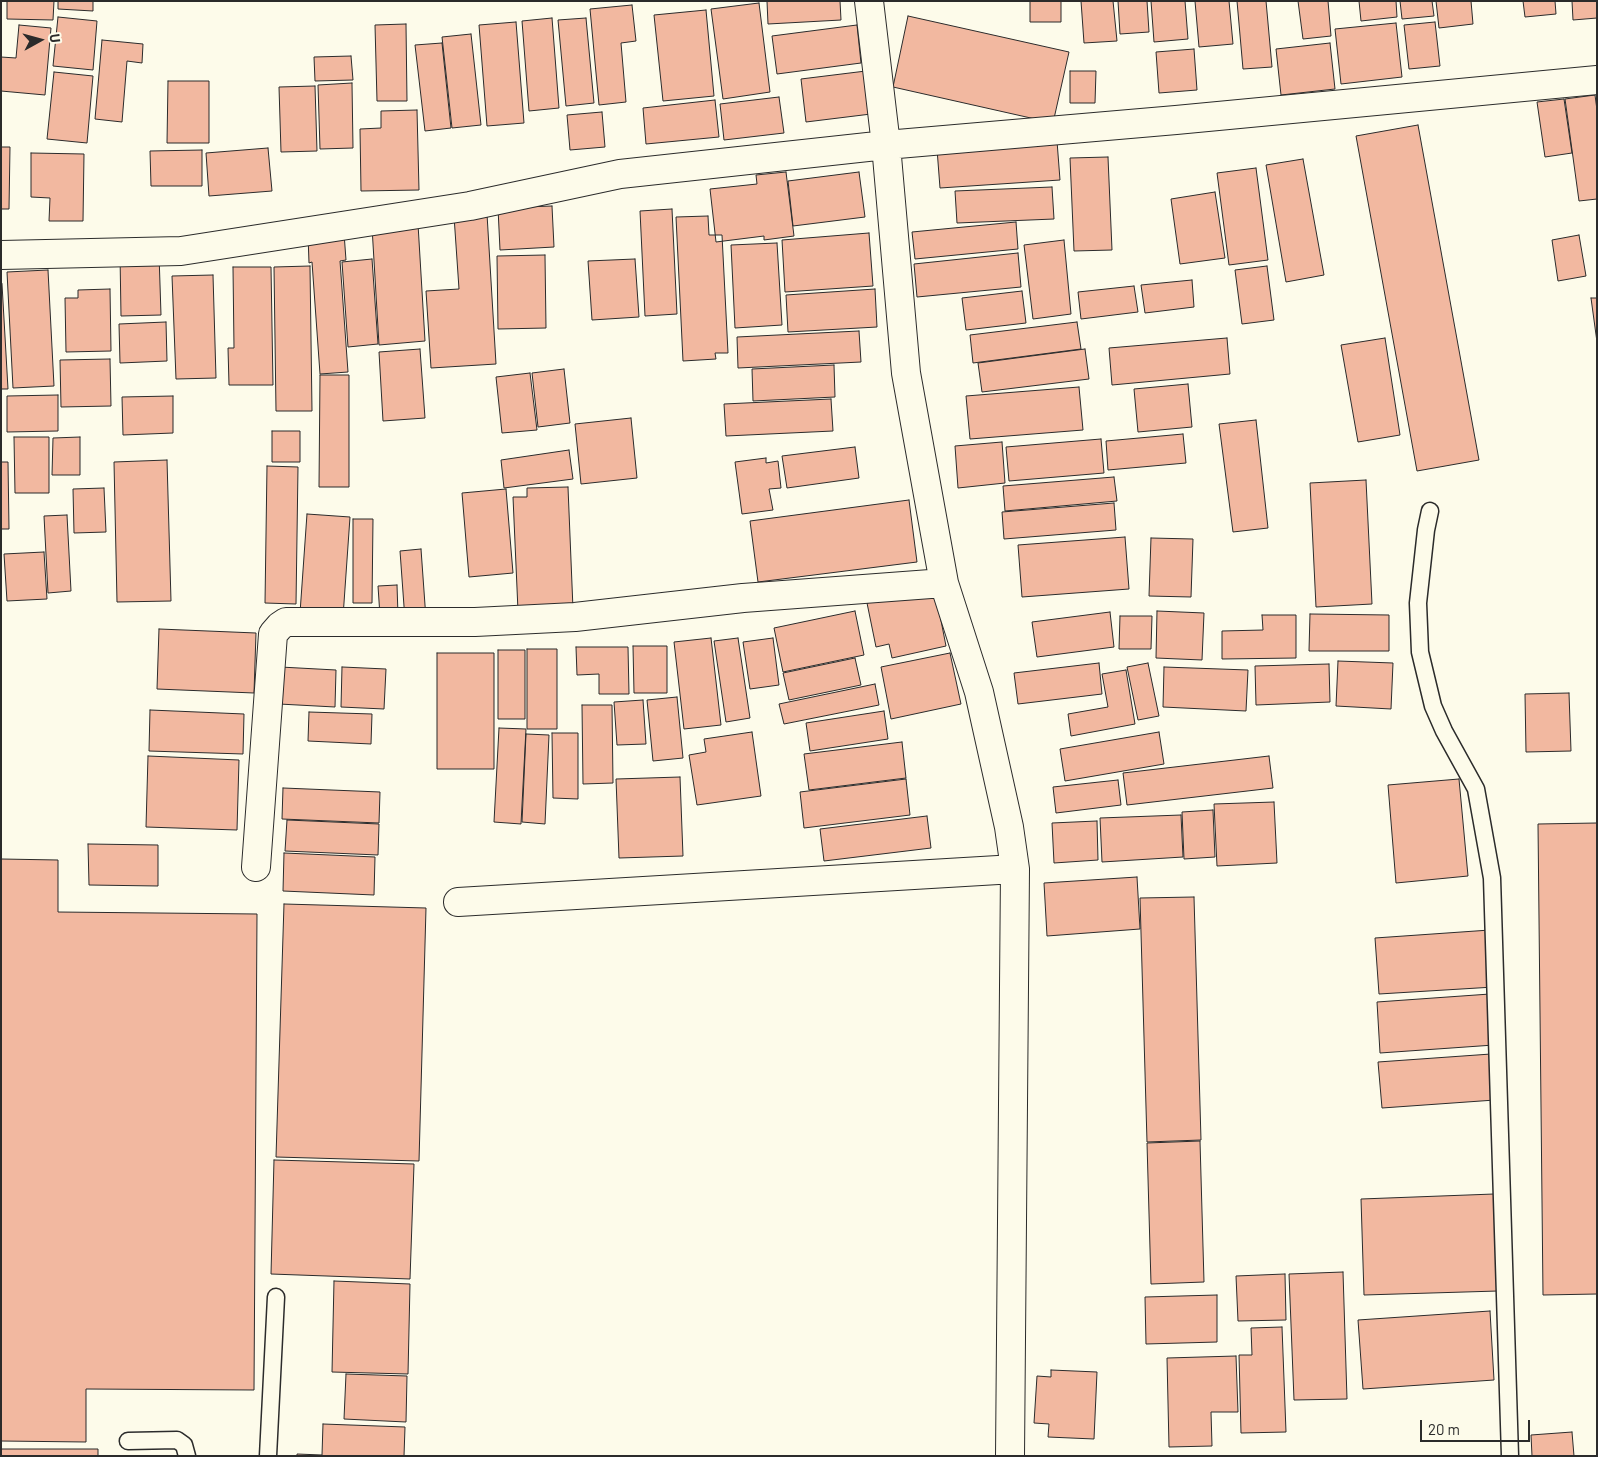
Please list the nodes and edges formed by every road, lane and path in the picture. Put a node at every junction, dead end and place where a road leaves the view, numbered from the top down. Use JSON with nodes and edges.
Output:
{"nodes":[{"id":1,"x":869,"y":1,"type":"edge"},
{"id":2,"x":1597,"y":80,"type":"edge"},
{"id":3,"x":886,"y":145,"type":"junction"},
{"id":4,"x":1,"y":254,"type":"edge"},
{"id":5,"x":1430,"y":511,"type":"dead end"},
{"id":6,"x":944,"y":583,"type":"junction"},
{"id":7,"x":256,"y":867,"type":"dead end"},
{"id":8,"x":1015,"y":869,"type":"junction"},
{"id":9,"x":458,"y":902,"type":"dead end"},
{"id":10,"x":276,"y":1297,"type":"dead end"},
{"id":11,"x":128,"y":1441,"type":"dead end"},
{"id":12,"x":187,"y":1456,"type":"edge"},
{"id":13,"x":268,"y":1456,"type":"edge"},
{"id":14,"x":1010,"y":1456,"type":"edge"},
{"id":15,"x":1510,"y":1456,"type":"edge"}],
"edges":[{"from":1,"to":3,"type":"street"},
{"from":2,"to":3,"type":"street"},
{"from":3,"to":4,"type":"street"},
{"from":3,"to":6,"type":"street"},
{"from":5,"to":15,"type":"lane"},
{"from":6,"to":7,"type":"street"},
{"from":6,"to":8,"type":"street"},
{"from":8,"to":9,"type":"street"},
{"from":8,"to":14,"type":"street"},
{"from":10,"to":13,"type":"lane"},
{"from":11,"to":12,"type":"lane"}]}
